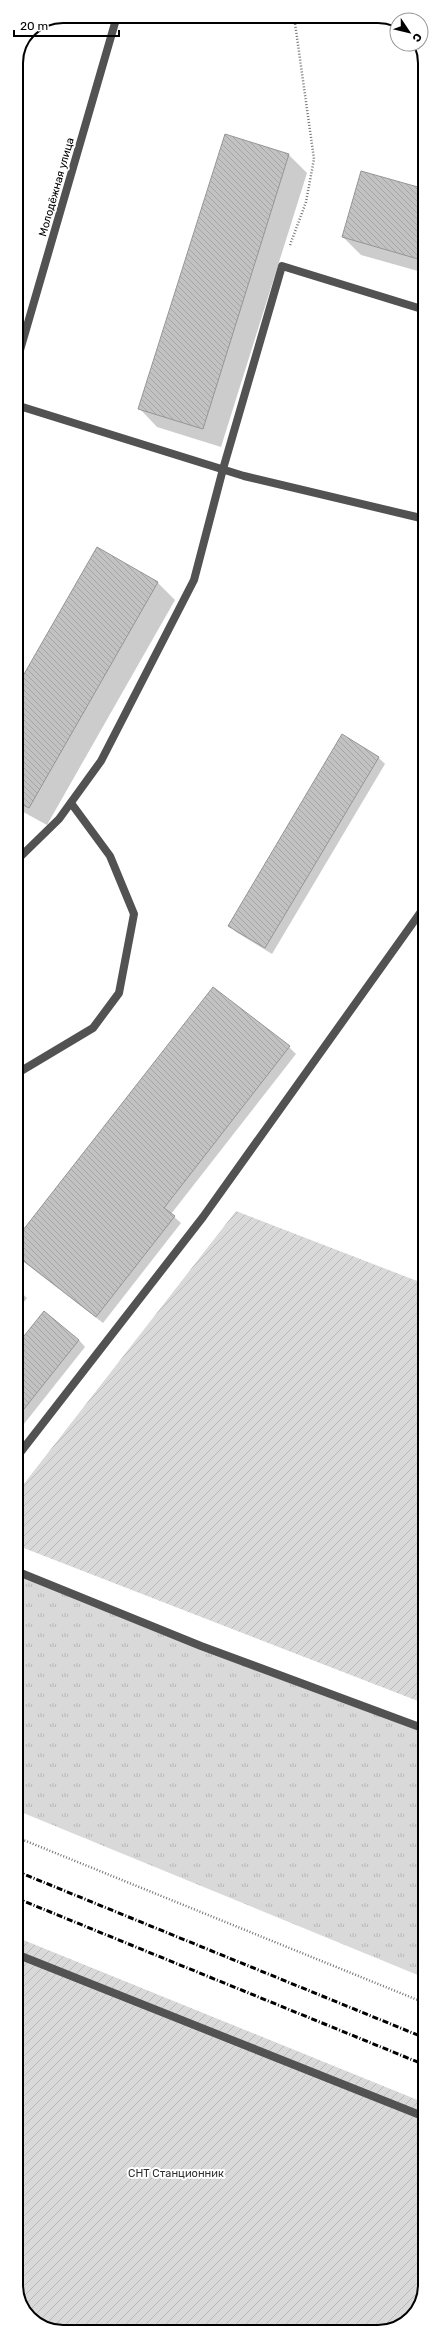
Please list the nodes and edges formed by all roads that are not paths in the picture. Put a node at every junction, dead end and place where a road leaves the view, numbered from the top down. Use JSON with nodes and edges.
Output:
{"nodes":[{"id":1,"x":115,"y":23,"type":"edge"},
{"id":2,"x":418,"y":308,"type":"edge"},
{"id":3,"x":23,"y":340,"type":"edge"},
{"id":4,"x":23,"y":407,"type":"edge"},
{"id":5,"x":223,"y":469,"type":"junction"},
{"id":6,"x":418,"y":517,"type":"edge"},
{"id":7,"x":71,"y":803,"type":"junction"},
{"id":8,"x":23,"y":854,"type":"edge"},
{"id":9,"x":418,"y":916,"type":"edge"},
{"id":10,"x":23,"y":1070,"type":"edge"},
{"id":11,"x":23,"y":1449,"type":"edge"},
{"id":12,"x":23,"y":1574,"type":"edge"},
{"id":13,"x":418,"y":1726,"type":"edge"},
{"id":14,"x":23,"y":1957,"type":"edge"},
{"id":15,"x":418,"y":2114,"type":"edge"}],
"edges":[{"from":1,"to":3,"type":"street","name":"Молодёжная улица"},
{"from":2,"to":5,"type":"street"},
{"from":4,"to":5,"type":"street"},
{"from":5,"to":6,"type":"street"},
{"from":5,"to":7,"type":"street"},
{"from":7,"to":8,"type":"street"},
{"from":7,"to":10,"type":"street"},
{"from":9,"to":11,"type":"street"},
{"from":12,"to":13,"type":"street"},
{"from":14,"to":15,"type":"street"}]}
